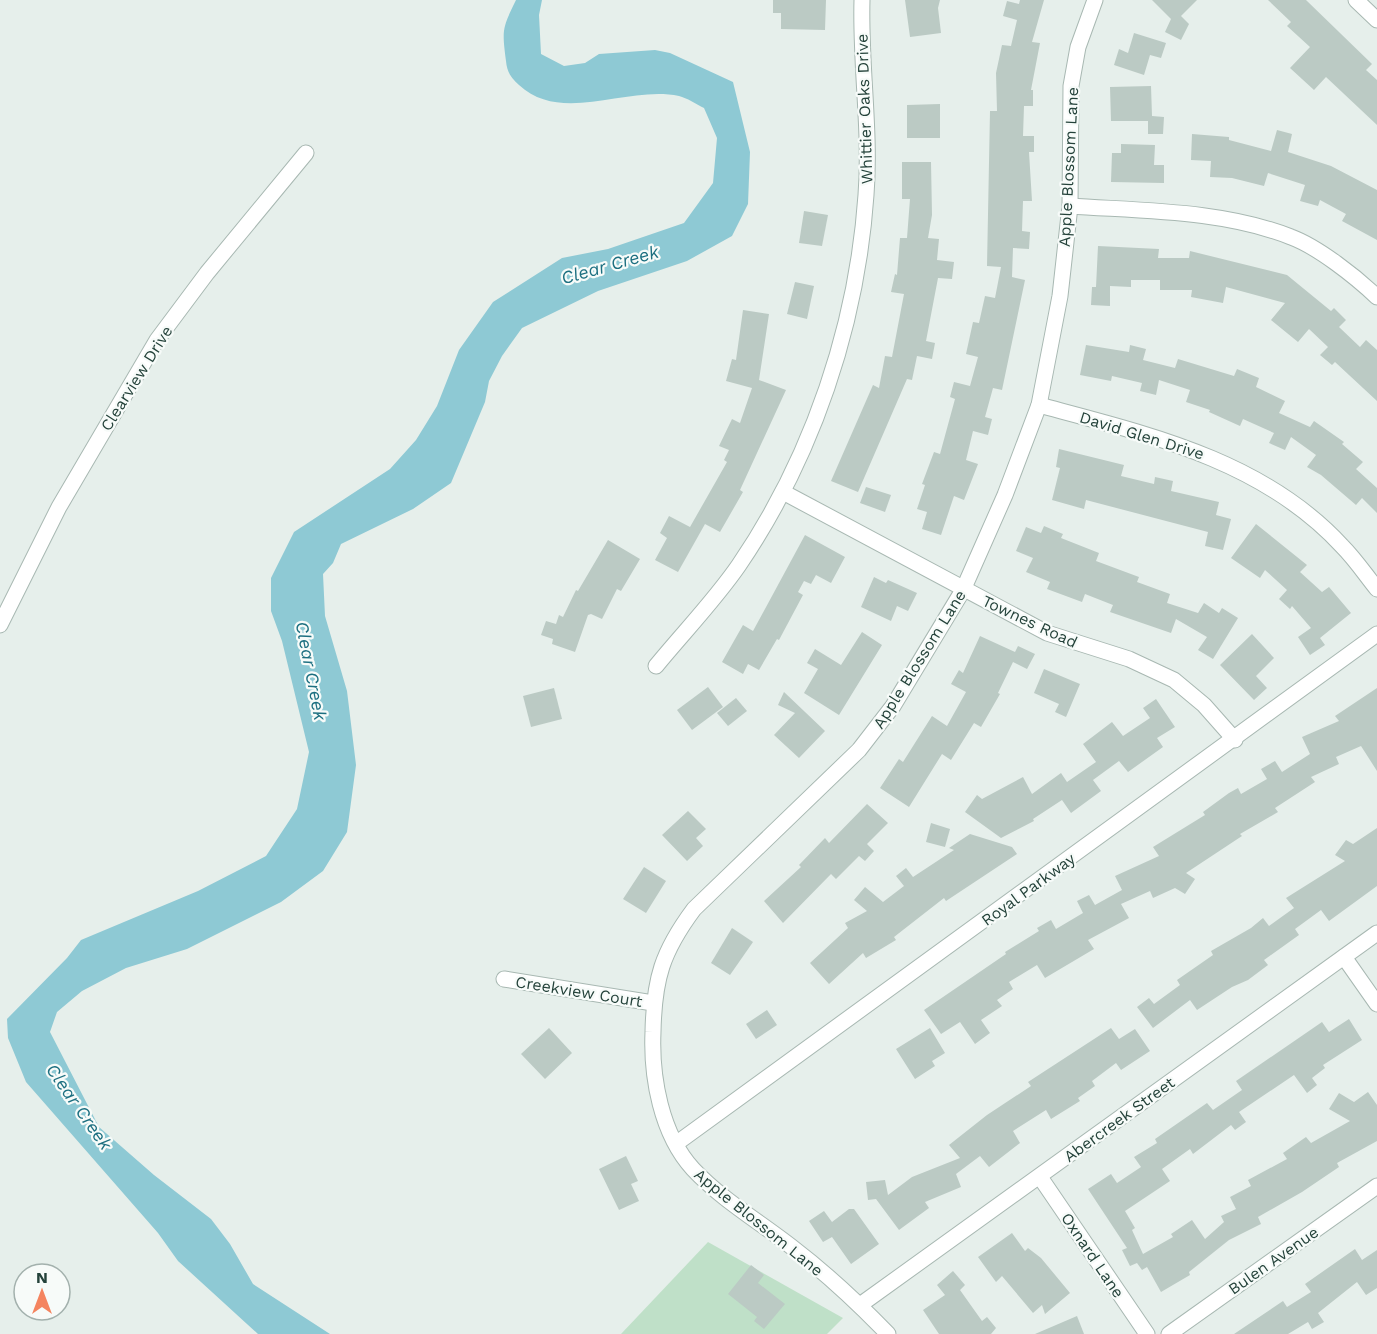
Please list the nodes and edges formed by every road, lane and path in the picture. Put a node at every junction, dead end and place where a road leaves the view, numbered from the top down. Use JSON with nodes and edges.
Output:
{"nodes":[{"id":1,"x":862,"y":0,"type":"edge"},
{"id":2,"x":1095,"y":0,"type":"edge"},
{"id":3,"x":1356,"y":0,"type":"edge"},
{"id":4,"x":1377,"y":20,"type":"edge"},
{"id":5,"x":306,"y":153,"type":"dead end"},
{"id":6,"x":1070,"y":206,"type":"junction"},
{"id":7,"x":1377,"y":297,"type":"edge"},
{"id":8,"x":1039,"y":405,"type":"junction"},
{"id":9,"x":783,"y":492,"type":"junction"},
{"id":10,"x":1377,"y":589,"type":"edge"},
{"id":11,"x":963,"y":590,"type":"junction"},
{"id":12,"x":0,"y":625,"type":"edge"},
{"id":13,"x":1377,"y":634,"type":"edge"},
{"id":14,"x":656,"y":666,"type":"dead end"},
{"id":15,"x":1235,"y":740,"type":"junction"},
{"id":16,"x":1377,"y":933,"type":"edge"},
{"id":17,"x":1344,"y":957,"type":"junction"},
{"id":18,"x":504,"y":979,"type":"dead end"},
{"id":19,"x":653,"y":1003,"type":"junction"},
{"id":20,"x":1377,"y":1004,"type":"edge"},
{"id":21,"x":677,"y":1143,"type":"junction"},
{"id":22,"x":1040,"y":1176,"type":"junction"},
{"id":23,"x":1377,"y":1186,"type":"edge"},
{"id":24,"x":860,"y":1305,"type":"junction"},
{"id":25,"x":888,"y":1334,"type":"edge"},
{"id":26,"x":1147,"y":1334,"type":"edge"},
{"id":27,"x":1169,"y":1334,"type":"edge"}],
"edges":[{"from":1,"to":9,"type":"street","name":"Whittier Oaks Drive"},
{"from":2,"to":6,"type":"street","name":"Apple Blossom Lane"},
{"from":3,"to":4,"type":"street"},
{"from":5,"to":12,"type":"street","name":"Clearview Drive"},
{"from":6,"to":7,"type":"street"},
{"from":6,"to":8,"type":"street","name":"Apple Blossom Lane"},
{"from":8,"to":10,"type":"street","name":"David Glen Drive"},
{"from":8,"to":11,"type":"street","name":"Apple Blossom Lane"},
{"from":9,"to":11,"type":"street","name":"Townes Road"},
{"from":9,"to":14,"type":"street","name":"Whittier Oaks Drive"},
{"from":11,"to":15,"type":"street","name":"Townes Road"},
{"from":11,"to":19,"type":"street","name":"Apple Blossom Lane"},
{"from":13,"to":15,"type":"street","name":"Royal Parkway"},
{"from":15,"to":21,"type":"street","name":"Royal Parkway"},
{"from":16,"to":17,"type":"street","name":"Abercreek Street"},
{"from":17,"to":20,"type":"street"},
{"from":17,"to":22,"type":"street","name":"Abercreek Street"},
{"from":18,"to":19,"type":"street","name":"Creekview Court"},
{"from":19,"to":21,"type":"street","name":"Apple Blossom Lane"},
{"from":21,"to":24,"type":"street","name":"Apple Blossom Lane"},
{"from":22,"to":24,"type":"street","name":"Abercreek Street"},
{"from":22,"to":26,"type":"street","name":"Oxnard Lane"},
{"from":23,"to":27,"type":"street","name":"Bulen Avenue"},
{"from":24,"to":25,"type":"street","name":"Apple Blossom Lane"}]}
